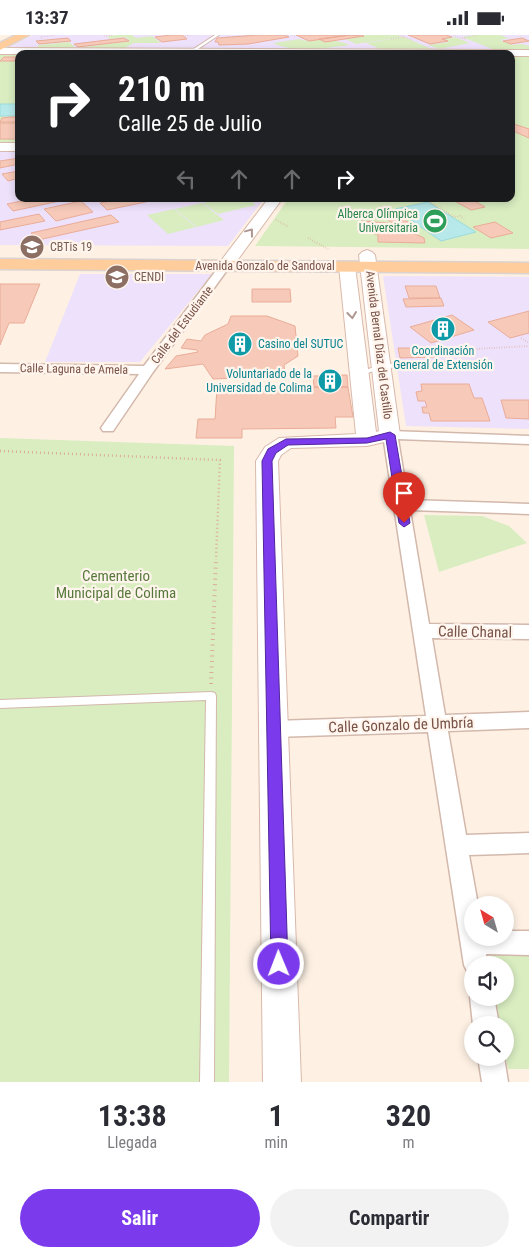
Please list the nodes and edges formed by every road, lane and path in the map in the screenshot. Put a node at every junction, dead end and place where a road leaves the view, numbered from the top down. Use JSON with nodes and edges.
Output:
{"nodes":[{"id":1,"x":24,"y":35,"type":"edge"},
{"id":2,"x":114,"y":35,"type":"edge"},
{"id":3,"x":192,"y":35,"type":"edge"},
{"id":4,"x":218,"y":35,"type":"edge"},
{"id":5,"x":292,"y":35,"type":"edge"},
{"id":6,"x":400,"y":35,"type":"edge"},
{"id":7,"x":479,"y":35,"type":"edge"},
{"id":8,"x":104,"y":36,"type":"dead end"},
{"id":9,"x":185,"y":36,"type":"edge"},
{"id":10,"x":296,"y":37,"type":"dead end"},
{"id":11,"x":405,"y":37,"type":"dead end"},
{"id":12,"x":461,"y":38,"type":"dead end"},
{"id":13,"x":0,"y":47,"type":"edge"},
{"id":14,"x":194,"y":50,"type":"edge"},
{"id":15,"x":0,"y":51,"type":"edge"},
{"id":16,"x":15,"y":51,"type":"edge"},
{"id":17,"x":515,"y":53,"type":"edge"},
{"id":18,"x":529,"y":53,"type":"edge"},
{"id":19,"x":0,"y":147,"type":"edge"},
{"id":20,"x":15,"y":147,"type":"edge"},
{"id":21,"x":273,"y":202,"type":"edge"},
{"id":22,"x":430,"y":202,"type":"edge"},
{"id":23,"x":271,"y":217,"type":"dead end"},
{"id":24,"x":464,"y":219,"type":"dead end"},
{"id":25,"x":376,"y":221,"type":"dead end"},
{"id":26,"x":289,"y":227,"type":"dead end"},
{"id":27,"x":358,"y":232,"type":"dead end"},
{"id":28,"x":308,"y":237,"type":"dead end"},
{"id":29,"x":328,"y":249,"type":"dead end"},
{"id":30,"x":0,"y":253,"type":"edge"},
{"id":31,"x":529,"y":256,"type":"edge"},
{"id":32,"x":230,"y":260,"type":"junction"},
{"id":33,"x":14,"y":261,"type":"edge"},
{"id":34,"x":368,"y":261,"type":"junction"},
{"id":35,"x":347,"y":266,"type":"junction"},
{"id":36,"x":529,"y":268,"type":"edge"},
{"id":37,"x":521,"y":338,"type":"dead end"},
{"id":38,"x":529,"y":343,"type":"edge"},
{"id":39,"x":471,"y":364,"type":"dead end"},
{"id":40,"x":381,"y":366,"type":"junction"},
{"id":41,"x":0,"y":369,"type":"edge"},
{"id":42,"x":148,"y":370,"type":"junction"},
{"id":43,"x":359,"y":374,"type":"junction"},
{"id":44,"x":108,"y":428,"type":"dead end"},
{"id":45,"x":390,"y":435,"type":"junction"},
{"id":46,"x":367,"y":441,"type":"junction"},
{"id":47,"x":529,"y":441,"type":"edge"},
{"id":48,"x":0,"y":451,"type":"edge"},
{"id":49,"x":402,"y":505,"type":"junction"},
{"id":50,"x":529,"y":509,"type":"edge"},
{"id":51,"x":422,"y":631,"type":"junction"},
{"id":52,"x":529,"y":632,"type":"edge"},
{"id":53,"x":211,"y":696,"type":"junction"},
{"id":54,"x":0,"y":704,"type":"edge"},
{"id":55,"x":529,"y":720,"type":"edge"},
{"id":56,"x":437,"y":723,"type":"junction"},
{"id":57,"x":274,"y":729,"type":"junction"},
{"id":58,"x":529,"y":843,"type":"edge"},
{"id":59,"x":457,"y":845,"type":"junction"},
{"id":60,"x":529,"y":943,"type":"edge"},
{"id":61,"x":474,"y":954,"type":"edge"},
{"id":62,"x":492,"y":1066,"type":"edge"},
{"id":63,"x":207,"y":1082,"type":"edge"},
{"id":64,"x":282,"y":1082,"type":"edge"},
{"id":65,"x":495,"y":1082,"type":"edge"}],
"edges":[{"from":1,"to":13,"type":"main road"},
{"from":2,"to":8,"type":"path"},
{"from":3,"to":9,"type":"path"},
{"from":4,"to":14,"type":"lane"},
{"from":5,"to":10,"type":"path"},
{"from":6,"to":11,"type":"path"},
{"from":7,"to":12,"type":"path"},
{"from":15,"to":16,"type":"street"},
{"from":17,"to":18,"type":"street"},
{"from":19,"to":20,"type":"street"},
{"from":32,"to":21,"type":"street","name":"Calle del Estudiante","one_way":true},
{"from":22,"to":24,"type":"path"},
{"from":23,"to":26,"type":"path"},
{"from":25,"to":27,"type":"path"},
{"from":28,"to":29,"type":"path"},
{"from":30,"to":33,"type":"main road","name":"Avenida Gonzalo de Sandoval"},
{"from":31,"to":34,"type":"main road","name":"Avenida Gonzalo de Sandoval"},
{"from":32,"to":33,"type":"main road","name":"Avenida Gonzalo de Sandoval"},
{"from":32,"to":34,"type":"main road","name":"Avenida Gonzalo de Sandoval"},
{"from":32,"to":35,"type":"main road","name":"Avenida Gonzalo de Sandoval"},
{"from":32,"to":42,"type":"street","name":"Calle del Estudiante"},
{"from":34,"to":35,"type":"main road","name":"Avenida Gonzalo de Sandoval"},
{"from":34,"to":36,"type":"main road","name":"Avenida Gonzalo de Sandoval"},
{"from":34,"to":40,"type":"street","name":"Avenida Bernal Díaz del Castillo"},
{"from":35,"to":43,"type":"street","name":"Avenida Bernal Díaz del Castillo","one_way":true},
{"from":37,"to":38,"type":"path"},
{"from":39,"to":40,"type":"lane"},
{"from":40,"to":43,"type":"lane"},
{"from":40,"to":45,"type":"street","name":"Avenida Bernal Díaz del Castillo"},
{"from":41,"to":42,"type":"street","name":"Calle Laguna de Amela"},
{"from":42,"to":44,"type":"street","name":"Calle del Estudiante"},
{"from":43,"to":46,"type":"street","name":"Avenida Bernal Díaz del Castillo"},
{"from":45,"to":46,"type":"street"},
{"from":45,"to":47,"type":"street"},
{"from":45,"to":49,"type":"street"},
{"from":46,"to":57,"type":"street"},
{"from":48,"to":53,"type":"path"},
{"from":49,"to":50,"type":"street"},
{"from":49,"to":51,"type":"street"},
{"from":51,"to":52,"type":"street","name":"Calle Chanal"},
{"from":51,"to":56,"type":"street"},
{"from":53,"to":54,"type":"lane"},
{"from":53,"to":63,"type":"lane"},
{"from":55,"to":56,"type":"street","name":"Calle Gonzalo de Umbría"},
{"from":56,"to":57,"type":"street","name":"Calle Gonzalo de Umbría"},
{"from":56,"to":59,"type":"street"},
{"from":57,"to":64,"type":"street"},
{"from":58,"to":59,"type":"street"},
{"from":59,"to":61,"type":"street"},
{"from":60,"to":61,"type":"street"},
{"from":62,"to":65,"type":"street"}]}
